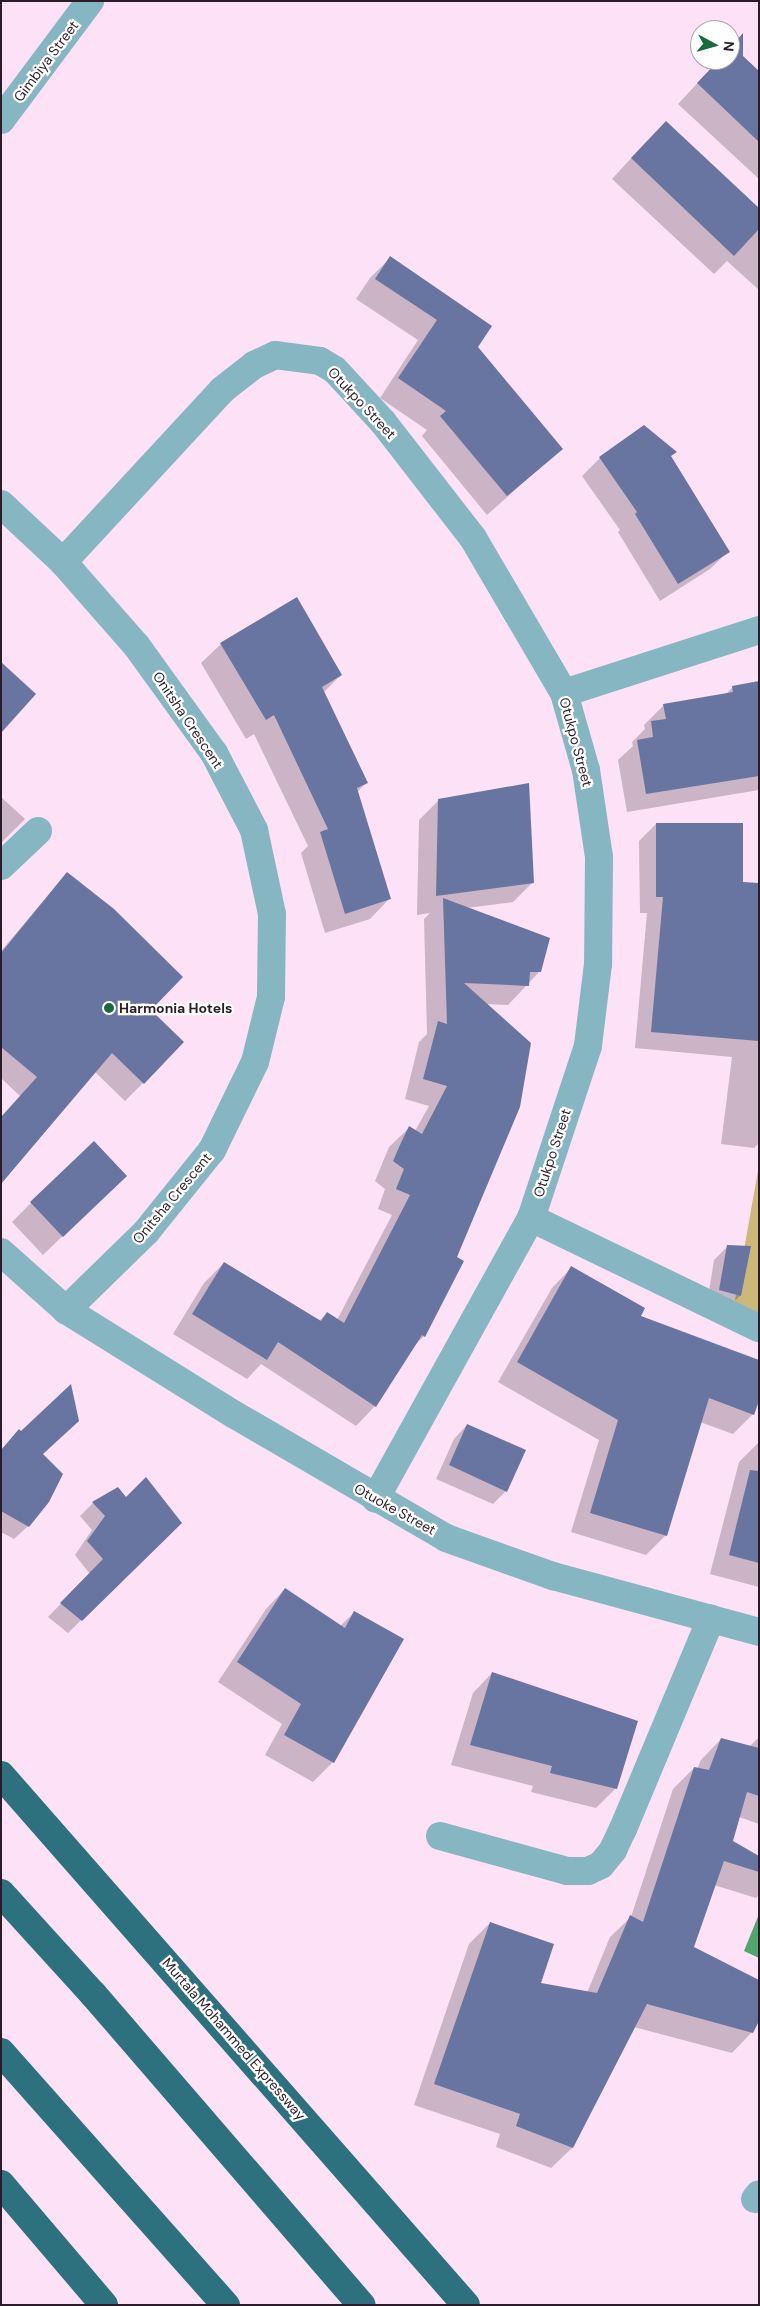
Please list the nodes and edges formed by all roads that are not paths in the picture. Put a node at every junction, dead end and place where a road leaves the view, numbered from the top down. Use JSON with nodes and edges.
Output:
{"nodes":[{"id":1,"x":90,"y":1,"type":"edge"},
{"id":2,"x":1,"y":120,"type":"edge"},
{"id":3,"x":1,"y":504,"type":"edge"},
{"id":4,"x":63,"y":562,"type":"junction"},
{"id":5,"x":759,"y":630,"type":"edge"},
{"id":6,"x":564,"y":693,"type":"junction"},
{"id":7,"x":38,"y":831,"type":"dead end"},
{"id":8,"x":1,"y":866,"type":"edge"},
{"id":9,"x":531,"y":1218,"type":"junction"},
{"id":10,"x":1,"y":1252,"type":"edge"},
{"id":11,"x":66,"y":1310,"type":"junction"},
{"id":12,"x":759,"y":1328,"type":"edge"},
{"id":13,"x":375,"y":1499,"type":"junction"},
{"id":14,"x":711,"y":1619,"type":"junction"},
{"id":15,"x":759,"y":1632,"type":"edge"},
{"id":16,"x":1,"y":1775,"type":"edge"},
{"id":17,"x":440,"y":1836,"type":"dead end"},
{"id":18,"x":1,"y":1893,"type":"edge"},
{"id":19,"x":1,"y":2052,"type":"edge"},
{"id":20,"x":1,"y":2184,"type":"edge"},
{"id":21,"x":104,"y":2305,"type":"edge"},
{"id":22,"x":226,"y":2305,"type":"edge"},
{"id":23,"x":361,"y":2305,"type":"edge"},
{"id":24,"x":466,"y":2305,"type":"edge"}],
"edges":[{"from":1,"to":2,"type":"street","name":"Gimbiya Street"},
{"from":3,"to":4,"type":"street","name":"Onitsha Crescent"},
{"from":4,"to":6,"type":"street","name":"Otukpo Street"},
{"from":4,"to":11,"type":"street","name":"Onitsha Crescent"},
{"from":5,"to":6,"type":"street"},
{"from":6,"to":9,"type":"street","name":"Otukpo Street"},
{"from":7,"to":8,"type":"street"},
{"from":9,"to":12,"type":"street"},
{"from":9,"to":13,"type":"street","name":"Otukpo Street"},
{"from":10,"to":11,"type":"street"},
{"from":11,"to":13,"type":"street","name":"Otuoke Street"},
{"from":13,"to":14,"type":"street","name":"Otuoke Street"},
{"from":14,"to":15,"type":"street","name":"Otuoke Street"},
{"from":14,"to":17,"type":"street"},
{"from":16,"to":24,"type":"highway","name":"Murtala Mohammed Expressway"},
{"from":18,"to":23,"type":"highway"},
{"from":19,"to":22,"type":"highway"},
{"from":20,"to":21,"type":"highway"}]}
